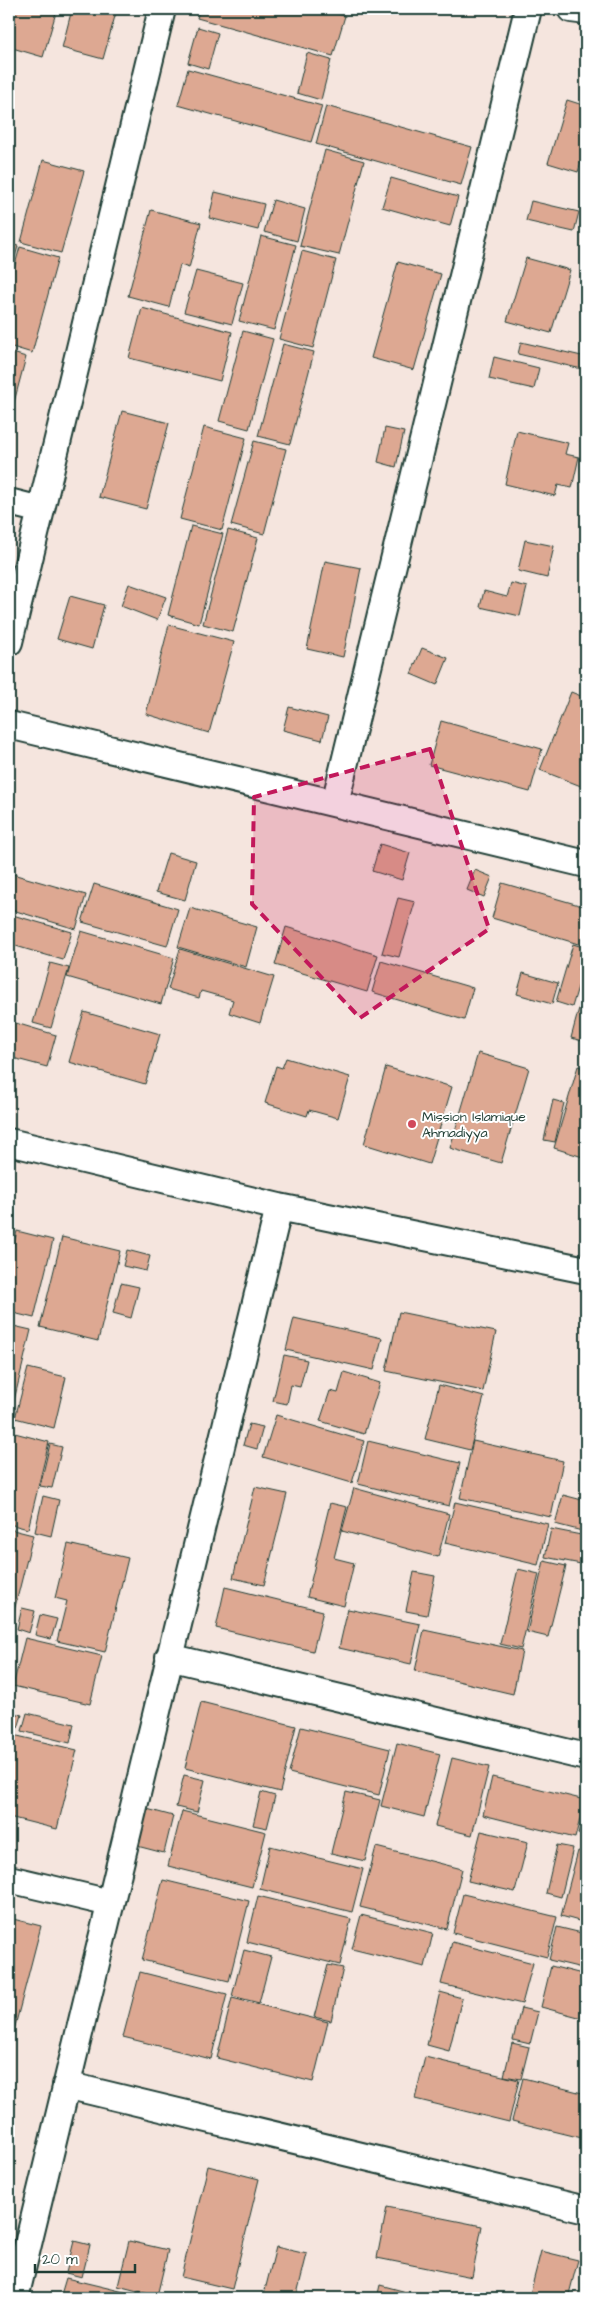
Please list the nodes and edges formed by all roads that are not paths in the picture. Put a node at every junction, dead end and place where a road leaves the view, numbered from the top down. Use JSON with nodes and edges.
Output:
{"nodes":[{"id":1,"x":162,"y":9,"type":"edge"},
{"id":2,"x":528,"y":9,"type":"edge"},
{"id":3,"x":571,"y":9,"type":"edge"},
{"id":4,"x":586,"y":11,"type":"edge"},
{"id":5,"x":9,"y":502,"type":"edge"},
{"id":6,"x":41,"y":510,"type":"junction"},
{"id":7,"x":9,"y":642,"type":"edge"},
{"id":8,"x":9,"y":725,"type":"edge"},
{"id":9,"x":336,"y":803,"type":"junction"},
{"id":10,"x":586,"y":864,"type":"edge"},
{"id":11,"x":9,"y":1142,"type":"edge"},
{"id":12,"x":279,"y":1207,"type":"junction"},
{"id":13,"x":586,"y":1270,"type":"edge"},
{"id":14,"x":169,"y":1657,"type":"junction"},
{"id":15,"x":586,"y":1757,"type":"edge"},
{"id":16,"x":9,"y":1879,"type":"edge"},
{"id":17,"x":110,"y":1903,"type":"junction"},
{"id":18,"x":66,"y":2085,"type":"junction"},
{"id":19,"x":586,"y":2210,"type":"edge"},
{"id":20,"x":15,"y":2298,"type":"edge"}],
"edges":[{"from":1,"to":6,"type":"street"},
{"from":2,"to":9,"type":"street"},
{"from":3,"to":4,"type":"street"},
{"from":5,"to":6,"type":"street"},
{"from":6,"to":7,"type":"street"},
{"from":8,"to":9,"type":"street"},
{"from":9,"to":10,"type":"street"},
{"from":11,"to":12,"type":"street"},
{"from":12,"to":13,"type":"street"},
{"from":12,"to":14,"type":"street"},
{"from":14,"to":15,"type":"street"},
{"from":14,"to":17,"type":"street"},
{"from":16,"to":17,"type":"street"},
{"from":17,"to":18,"type":"street"},
{"from":18,"to":19,"type":"street"},
{"from":18,"to":20,"type":"street"}]}
